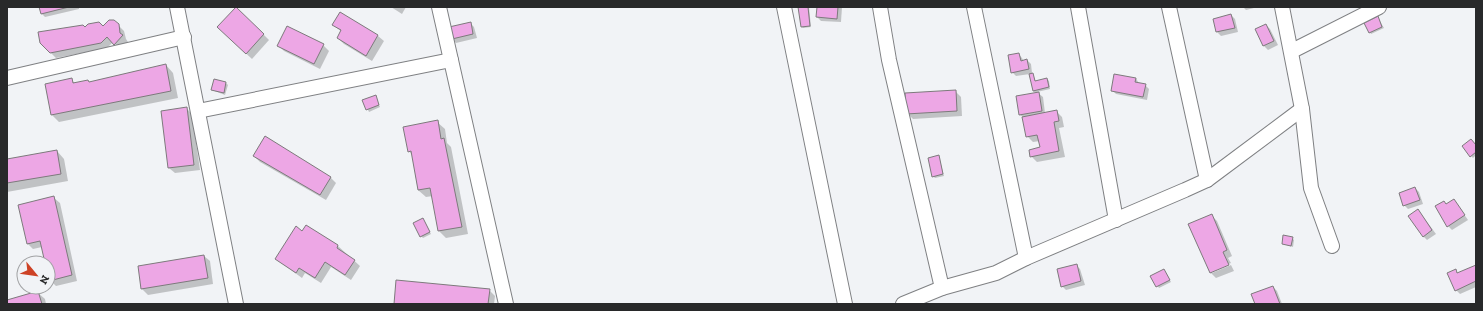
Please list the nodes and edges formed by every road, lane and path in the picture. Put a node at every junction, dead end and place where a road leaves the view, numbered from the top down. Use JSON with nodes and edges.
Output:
{"nodes":[{"id":1,"x":176,"y":7,"type":"edge"},
{"id":2,"x":439,"y":7,"type":"edge"},
{"id":3,"x":784,"y":7,"type":"edge"},
{"id":4,"x":880,"y":7,"type":"edge"},
{"id":5,"x":974,"y":7,"type":"edge"},
{"id":6,"x":1078,"y":7,"type":"edge"},
{"id":7,"x":1169,"y":7,"type":"edge"},
{"id":8,"x":1282,"y":7,"type":"edge"},
{"id":9,"x":1379,"y":7,"type":"edge"},
{"id":10,"x":184,"y":38,"type":"junction"},
{"id":11,"x":1292,"y":51,"type":"junction"},
{"id":12,"x":451,"y":60,"type":"junction"},
{"id":13,"x":7,"y":78,"type":"edge"},
{"id":14,"x":1302,"y":109,"type":"junction"},
{"id":15,"x":198,"y":111,"type":"junction"},
{"id":16,"x":1206,"y":180,"type":"junction"},
{"id":17,"x":1116,"y":220,"type":"junction"},
{"id":18,"x":1332,"y":246,"type":"dead end"},
{"id":19,"x":1026,"y":258,"type":"junction"},
{"id":20,"x":942,"y":288,"type":"junction"},
{"id":21,"x":236,"y":304,"type":"edge"},
{"id":22,"x":506,"y":304,"type":"edge"},
{"id":23,"x":845,"y":304,"type":"edge"},
{"id":24,"x":903,"y":304,"type":"edge"}],
"edges":[{"from":1,"to":10,"type":"street"},
{"from":2,"to":12,"type":"street"},
{"from":3,"to":23,"type":"street"},
{"from":4,"to":20,"type":"street"},
{"from":5,"to":19,"type":"street"},
{"from":6,"to":17,"type":"street"},
{"from":7,"to":16,"type":"street"},
{"from":8,"to":11,"type":"street"},
{"from":9,"to":11,"type":"street"},
{"from":10,"to":13,"type":"street"},
{"from":10,"to":15,"type":"street"},
{"from":11,"to":14,"type":"street"},
{"from":12,"to":15,"type":"street"},
{"from":12,"to":22,"type":"street"},
{"from":14,"to":16,"type":"street"},
{"from":14,"to":18,"type":"street"},
{"from":15,"to":21,"type":"street"},
{"from":16,"to":17,"type":"street"},
{"from":17,"to":19,"type":"street"},
{"from":19,"to":20,"type":"street"},
{"from":20,"to":24,"type":"street"}]}
